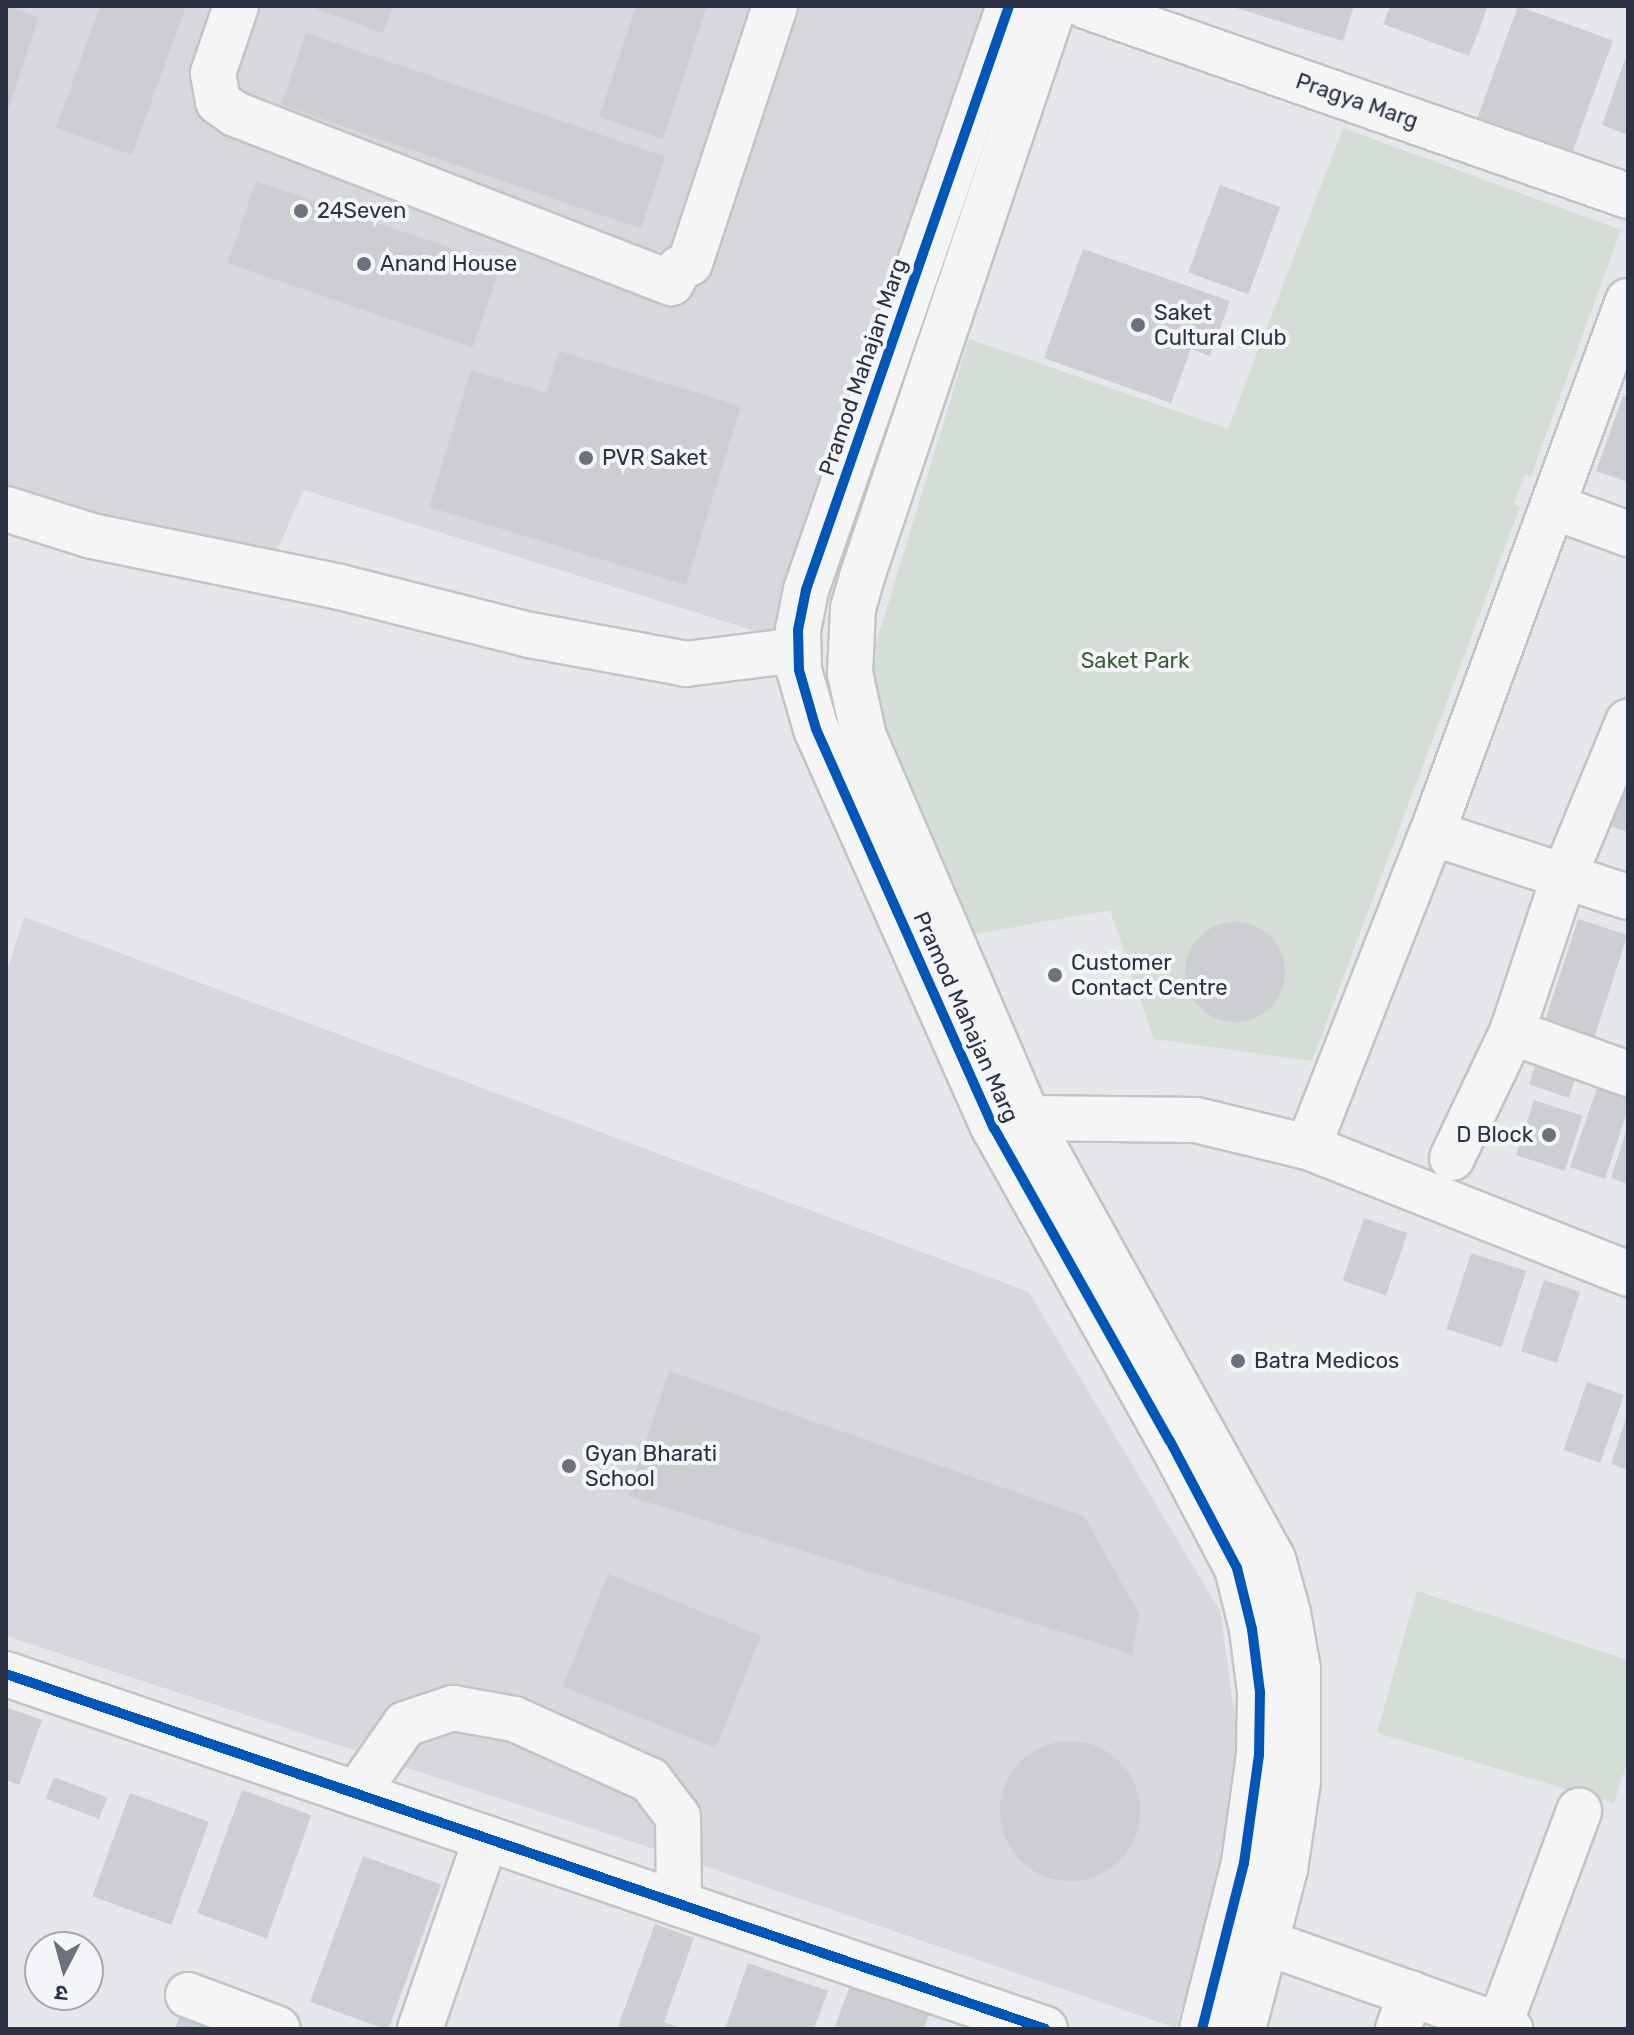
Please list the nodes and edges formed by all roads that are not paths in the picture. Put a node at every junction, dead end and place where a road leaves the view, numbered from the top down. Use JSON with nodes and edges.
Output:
{"nodes":[{"id":1,"x":236,"y":6,"type":"edge"},
{"id":2,"x":775,"y":6,"type":"edge"},
{"id":3,"x":1009,"y":6,"type":"edge"},
{"id":4,"x":1054,"y":6,"type":"edge"},
{"id":5,"x":1085,"y":6,"type":"edge"},
{"id":6,"x":1628,"y":196,"type":"edge"},
{"id":7,"x":1628,"y":301,"type":"edge"},
{"id":8,"x":1554,"y":507,"type":"junction"},
{"id":9,"x":6,"y":509,"type":"edge"},
{"id":10,"x":1628,"y":534,"type":"edge"},
{"id":11,"x":797,"y":650,"type":"junction"},
{"id":12,"x":1628,"y":722,"type":"edge"},
{"id":13,"x":1432,"y":833,"type":"junction"},
{"id":14,"x":1565,"y":874,"type":"junction"},
{"id":15,"x":1628,"y":897,"type":"edge"},
{"id":16,"x":1512,"y":1032,"type":"junction"},
{"id":17,"x":1628,"y":1074,"type":"edge"},
{"id":18,"x":1011,"y":1123,"type":"junction"},
{"id":19,"x":1308,"y":1147,"type":"junction"},
{"id":20,"x":1452,"y":1158,"type":"dead end"},
{"id":21,"x":1628,"y":1274,"type":"edge"},
{"id":22,"x":6,"y":1674,"type":"edge"},
{"id":23,"x":356,"y":1794,"type":"junction"},
{"id":24,"x":1579,"y":1811,"type":"dead end"},
{"id":25,"x":486,"y":1838,"type":"junction"},
{"id":26,"x":679,"y":1904,"type":"junction"},
{"id":27,"x":1245,"y":1935,"type":"junction"},
{"id":28,"x":188,"y":1995,"type":"dead end"},
{"id":29,"x":1405,"y":2011,"type":"edge"},
{"id":30,"x":1503,"y":2028,"type":"edge"},
{"id":31,"x":278,"y":2029,"type":"edge"},
{"id":32,"x":420,"y":2029,"type":"edge"},
{"id":33,"x":1045,"y":2029,"type":"edge"},
{"id":34,"x":1202,"y":2029,"type":"edge"},
{"id":35,"x":1243,"y":2029,"type":"edge"}],
"edges":[{"from":1,"to":2,"type":"street"},
{"from":3,"to":11,"type":"street","name":"Pramod Mahajan Marg"},
{"from":4,"to":18,"type":"street","name":"Pramod Mahajan Marg"},
{"from":5,"to":6,"type":"street","name":"Pragya Marg"},
{"from":7,"to":8,"type":"street"},
{"from":8,"to":10,"type":"street"},
{"from":8,"to":13,"type":"street"},
{"from":9,"to":11,"type":"street"},
{"from":11,"to":18,"type":"street","name":"Pramod Mahajan Marg"},
{"from":12,"to":14,"type":"street"},
{"from":13,"to":14,"type":"street"},
{"from":13,"to":19,"type":"street"},
{"from":14,"to":15,"type":"street"},
{"from":14,"to":16,"type":"street"},
{"from":16,"to":17,"type":"street"},
{"from":16,"to":20,"type":"street"},
{"from":18,"to":19,"type":"street"},
{"from":18,"to":27,"type":"street","name":"Pramod Mahajan Marg"},
{"from":19,"to":21,"type":"street"},
{"from":22,"to":23,"type":"street"},
{"from":23,"to":25,"type":"street"},
{"from":23,"to":26,"type":"street"},
{"from":24,"to":30,"type":"street"},
{"from":25,"to":26,"type":"street"},
{"from":25,"to":32,"type":"street"},
{"from":26,"to":33,"type":"street"},
{"from":27,"to":29,"type":"street"},
{"from":27,"to":34,"type":"street","name":"Pramod Mahajan Marg"},
{"from":27,"to":35,"type":"street","name":"Pramod Mahajan Marg"},
{"from":28,"to":31,"type":"street"},
{"from":29,"to":30,"type":"street"}]}
